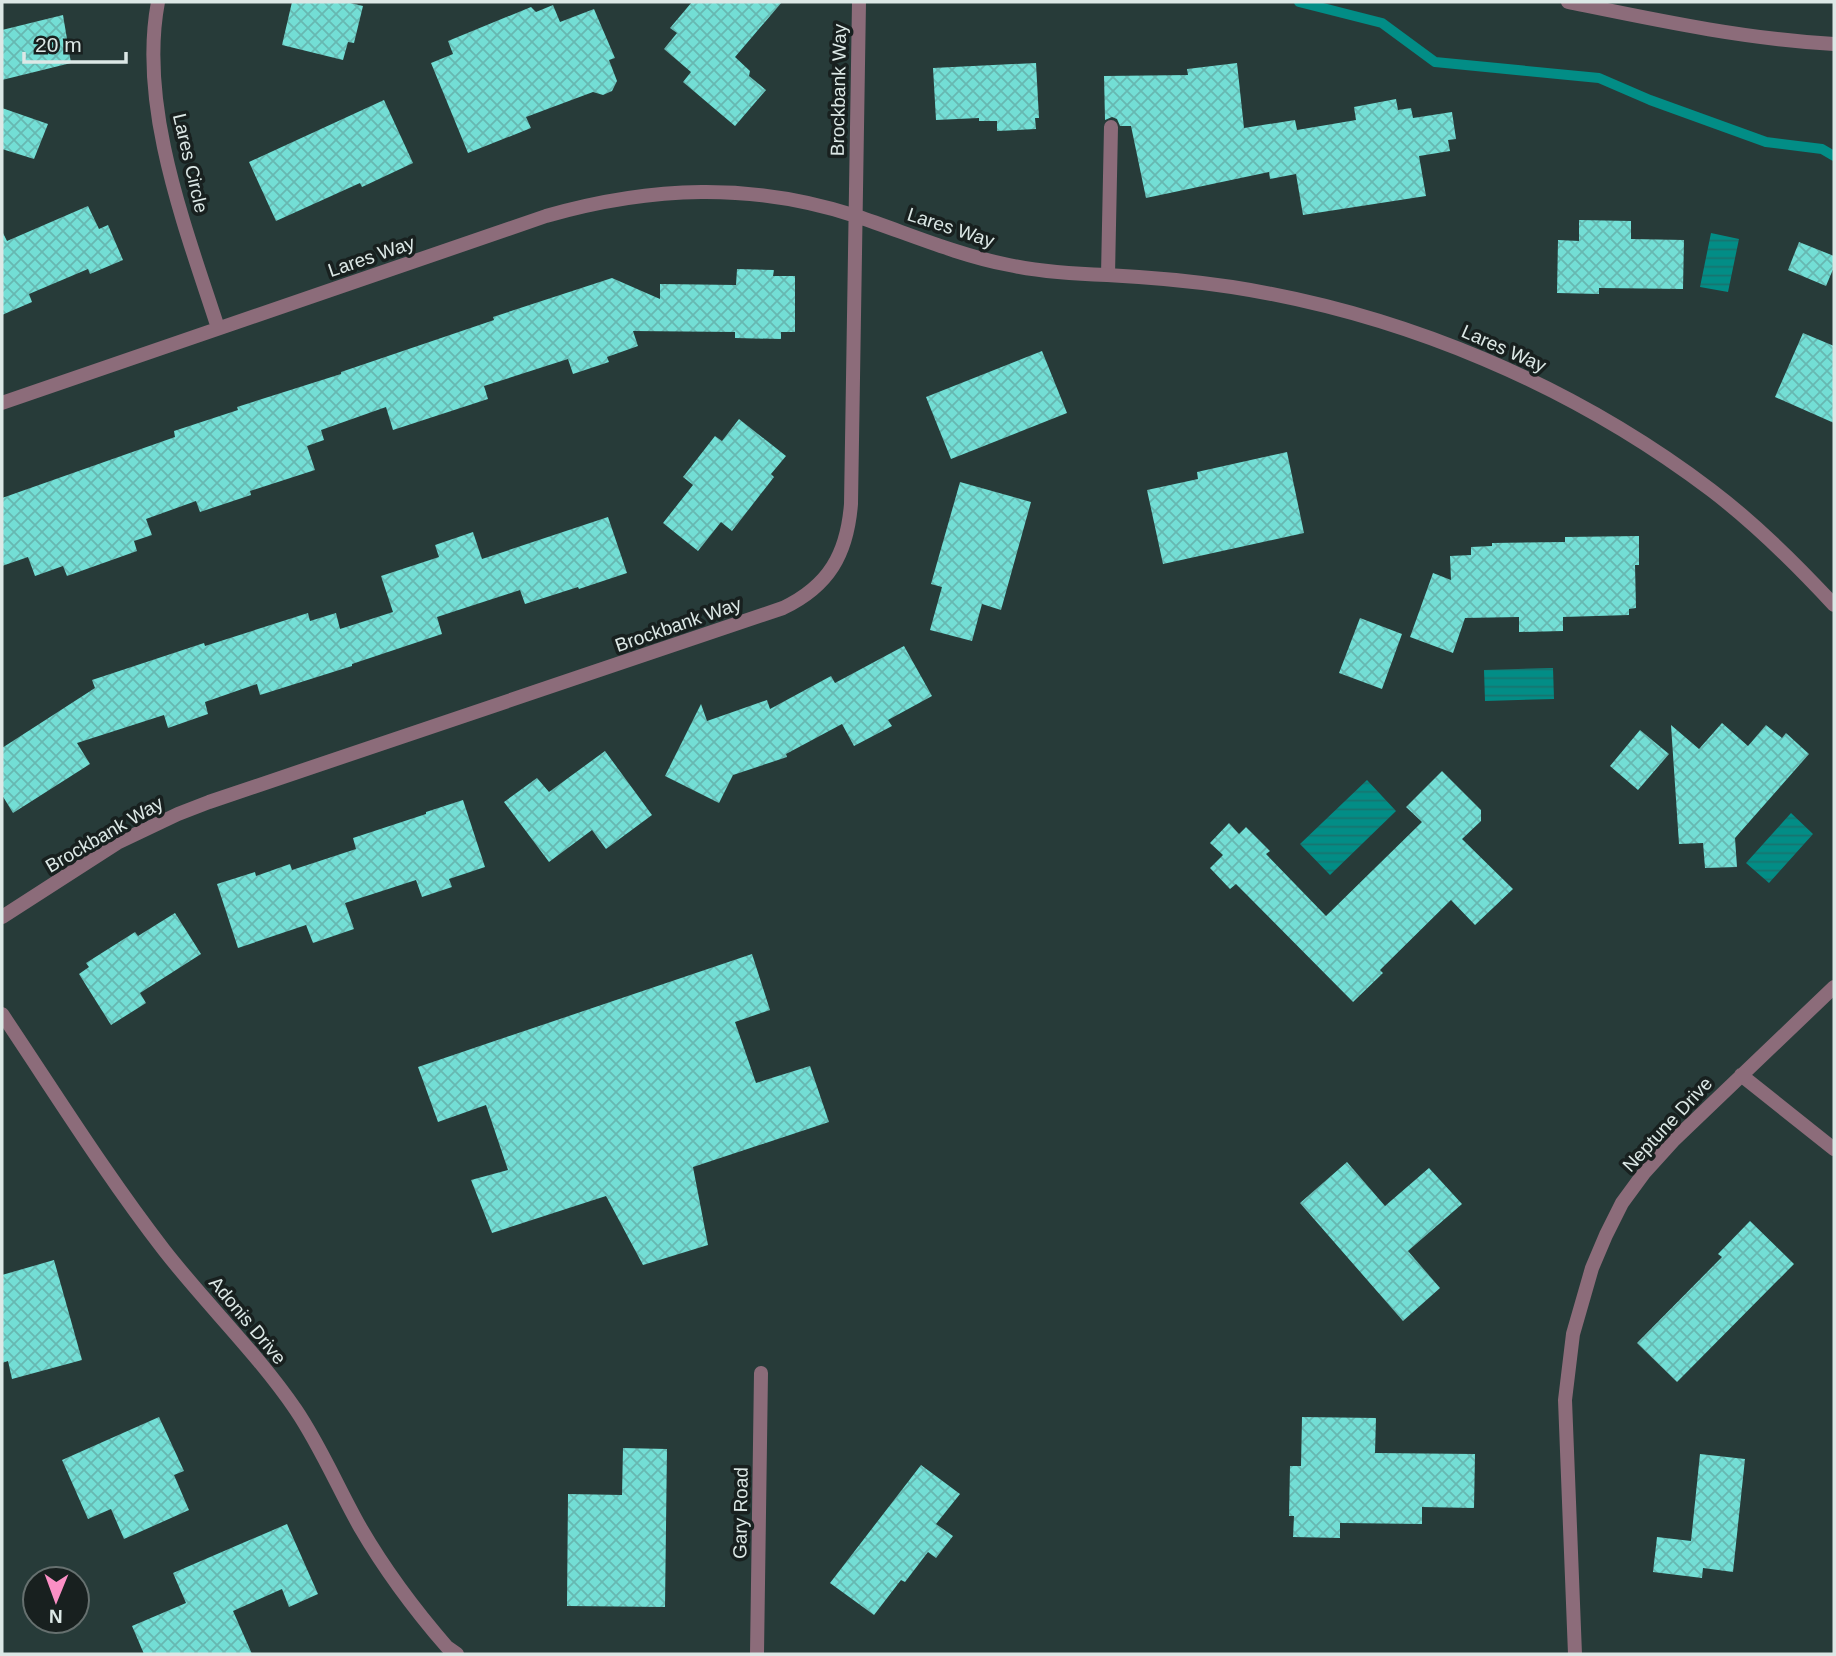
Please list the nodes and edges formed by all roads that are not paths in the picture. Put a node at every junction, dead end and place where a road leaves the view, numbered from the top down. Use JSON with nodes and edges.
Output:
{"nodes":[{"id":1,"x":158,"y":2,"type":"edge"},
{"id":2,"x":859,"y":2,"type":"edge"},
{"id":3,"x":1568,"y":2,"type":"edge"},
{"id":4,"x":1834,"y":44,"type":"edge"},
{"id":5,"x":1111,"y":127,"type":"dead end"},
{"id":6,"x":855,"y":216,"type":"junction"},
{"id":7,"x":1108,"y":275,"type":"junction"},
{"id":8,"x":218,"y":328,"type":"junction"},
{"id":9,"x":2,"y":403,"type":"edge"},
{"id":10,"x":1834,"y":605,"type":"edge"},
{"id":11,"x":2,"y":917,"type":"edge"},
{"id":12,"x":1834,"y":987,"type":"edge"},
{"id":13,"x":2,"y":1014,"type":"edge"},
{"id":14,"x":1741,"y":1075,"type":"junction"},
{"id":15,"x":1834,"y":1149,"type":"edge"},
{"id":16,"x":761,"y":1373,"type":"dead end"},
{"id":17,"x":447,"y":1652,"type":"edge"},
{"id":18,"x":757,"y":1654,"type":"edge"},
{"id":19,"x":1575,"y":1654,"type":"edge"}],
"edges":[{"from":1,"to":8,"type":"street","name":"Lares Circle"},
{"from":2,"to":6,"type":"street","name":"Brockbank Way"},
{"from":3,"to":4,"type":"street"},
{"from":5,"to":7,"type":"street"},
{"from":6,"to":7,"type":"street","name":"Lares Way"},
{"from":6,"to":8,"type":"street","name":"Lares Way"},
{"from":6,"to":11,"type":"street","name":"Brockbank Way"},
{"from":7,"to":10,"type":"street","name":"Lares Way"},
{"from":8,"to":9,"type":"street","name":"Lares Way"},
{"from":12,"to":14,"type":"street","name":"Neptune Drive"},
{"from":13,"to":17,"type":"street","name":"Adonis Drive"},
{"from":14,"to":15,"type":"street"},
{"from":14,"to":19,"type":"street","name":"Neptune Drive"},
{"from":16,"to":18,"type":"street","name":"Gary Road"}]}
